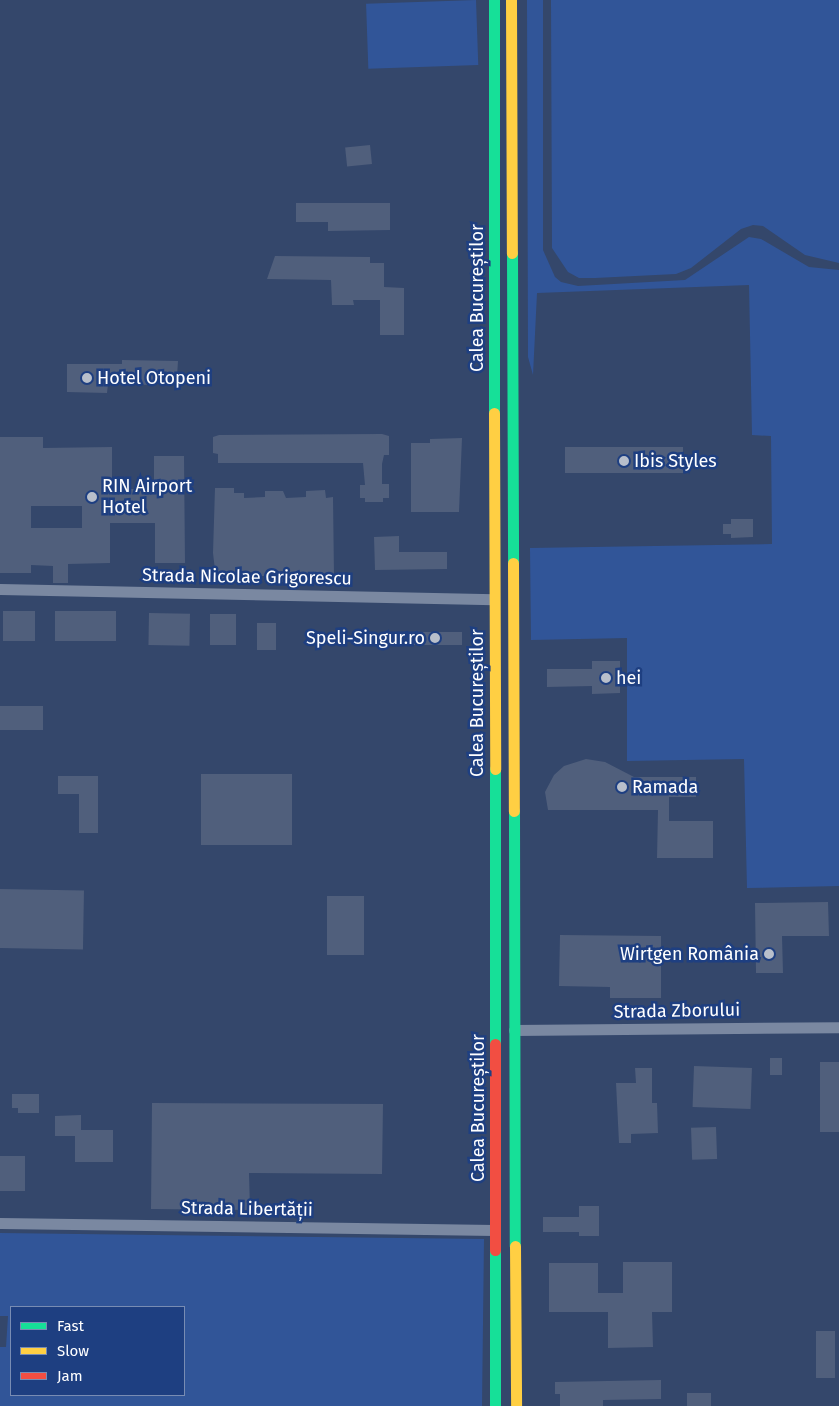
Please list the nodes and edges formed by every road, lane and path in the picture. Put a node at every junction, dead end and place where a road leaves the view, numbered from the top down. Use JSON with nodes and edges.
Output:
{"nodes":[{"id":1,"x":494,"y":0,"type":"edge"},
{"id":2,"x":511,"y":0,"type":"edge"},
{"id":3,"x":0,"y":590,"type":"edge"},
{"id":4,"x":494,"y":599,"type":"junction"},
{"id":5,"x":839,"y":1026,"type":"edge"},
{"id":6,"x":514,"y":1030,"type":"junction"},
{"id":7,"x":0,"y":1223,"type":"edge"},
{"id":8,"x":494,"y":1230,"type":"junction"},
{"id":9,"x":494,"y":1406,"type":"edge"},
{"id":10,"x":516,"y":1406,"type":"edge"}],
"edges":[{"from":1,"to":4,"type":"highway","name":"Calea Bucureștilor"},
{"from":2,"to":6,"type":"highway","name":"Calea Bucureștilor"},
{"from":3,"to":4,"type":"street","name":"Strada Nicolae Grigorescu"},
{"from":4,"to":8,"type":"highway","name":"Calea Bucureștilor"},
{"from":5,"to":6,"type":"street","name":"Strada Zborului"},
{"from":6,"to":10,"type":"highway","name":"Calea Bucureștilor"},
{"from":7,"to":8,"type":"street","name":"Strada Libertății"},
{"from":8,"to":9,"type":"highway","name":"Calea Bucureștilor"}]}
